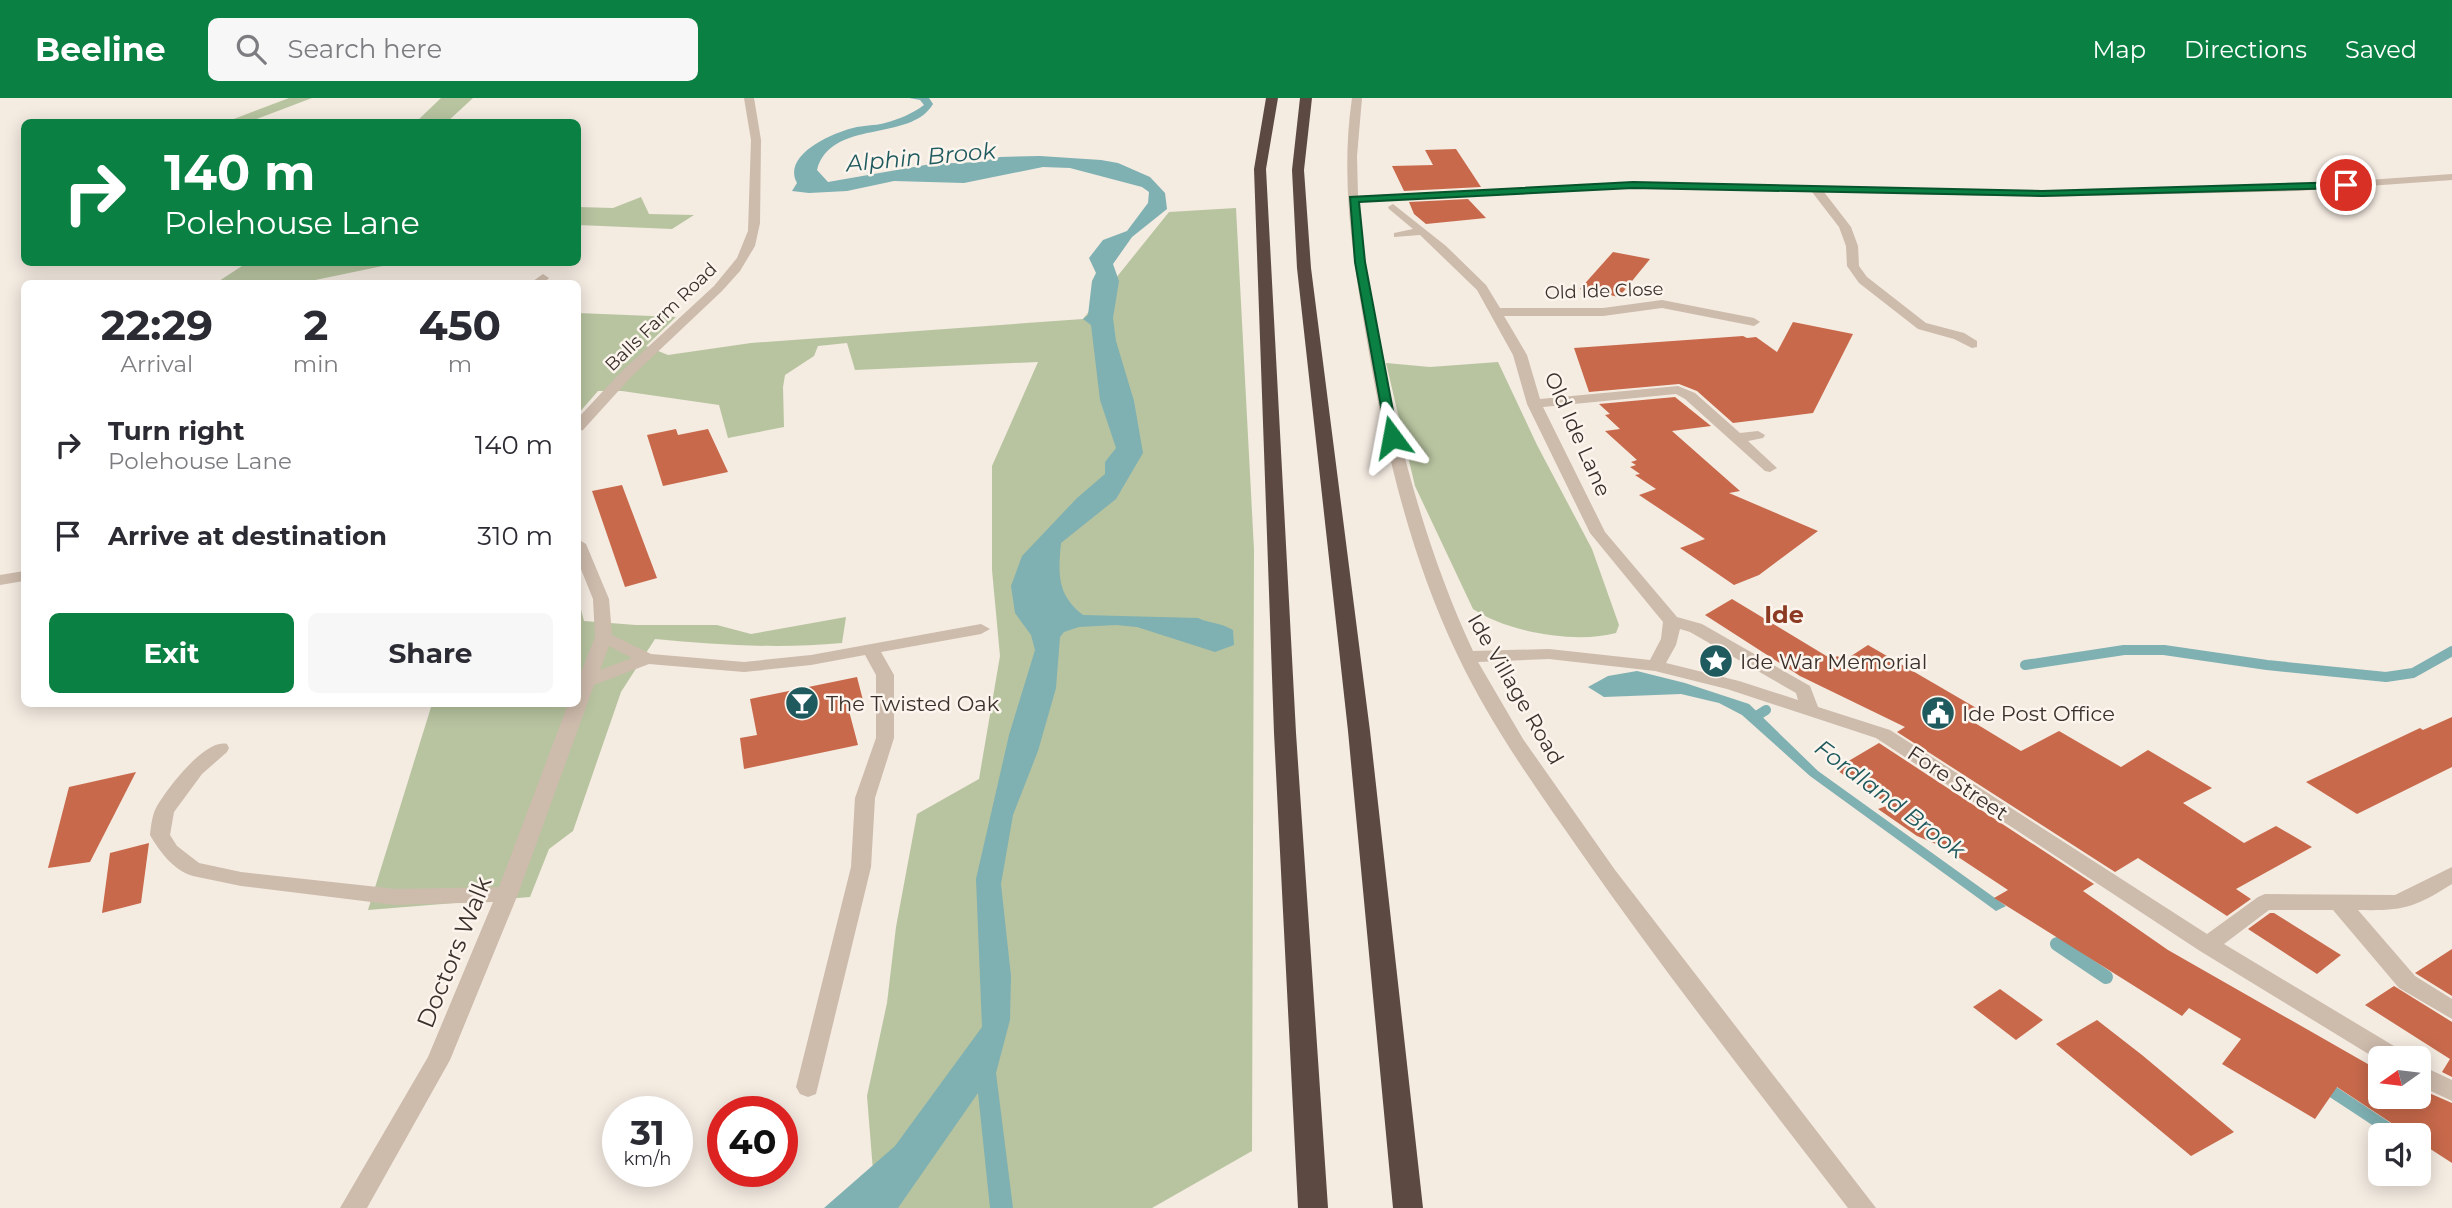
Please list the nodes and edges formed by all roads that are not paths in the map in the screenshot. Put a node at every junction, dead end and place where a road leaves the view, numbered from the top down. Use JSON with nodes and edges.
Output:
{"nodes":[{"id":1,"x":749,"y":98,"type":"edge"},
{"id":2,"x":1272,"y":98,"type":"edge"},
{"id":3,"x":1306,"y":98,"type":"edge"},
{"id":4,"x":1357,"y":98,"type":"edge"},
{"id":5,"x":2452,"y":177,"type":"edge"},
{"id":6,"x":1813,"y":187,"type":"junction"},
{"id":7,"x":1353,"y":199,"type":"junction"},
{"id":8,"x":1393,"y":207,"type":"dead end"},
{"id":9,"x":1423,"y":231,"type":"junction"},
{"id":10,"x":1398,"y":235,"type":"dead end"},
{"id":11,"x":1497,"y":312,"type":"junction"},
{"id":12,"x":1754,"y":322,"type":"dead end"},
{"id":13,"x":1972,"y":344,"type":"dead end"},
{"id":14,"x":1534,"y":404,"type":"junction"},
{"id":15,"x":581,"y":423,"type":"edge"},
{"id":16,"x":1758,"y":435,"type":"dead end"},
{"id":17,"x":1737,"y":438,"type":"junction"},
{"id":18,"x":1770,"y":468,"type":"dead end"},
{"id":19,"x":581,"y":551,"type":"edge"},
{"id":20,"x":21,"y":576,"type":"edge"},
{"id":21,"x":0,"y":580,"type":"edge"},
{"id":22,"x":1671,"y":621,"type":"junction"},
{"id":23,"x":981,"y":629,"type":"dead end"},
{"id":24,"x":604,"y":637,"type":"junction"},
{"id":25,"x":870,"y":650,"type":"junction"},
{"id":26,"x":1467,"y":657,"type":"junction"},
{"id":27,"x":646,"y":659,"type":"junction"},
{"id":28,"x":1655,"y":666,"type":"junction"},
{"id":29,"x":585,"y":682,"type":"junction"},
{"id":30,"x":581,"y":692,"type":"edge"},
{"id":31,"x":576,"y":707,"type":"edge"},
{"id":32,"x":1810,"y":709,"type":"junction"},
{"id":33,"x":220,"y":748,"type":"dead end"},
{"id":34,"x":2452,"y":874,"type":"edge"},
{"id":35,"x":507,"y":894,"type":"junction"},
{"id":36,"x":2340,"y":904,"type":"junction"},
{"id":37,"x":2208,"y":945,"type":"junction"},
{"id":38,"x":2452,"y":1010,"type":"edge"},
{"id":39,"x":2375,"y":1046,"type":"edge"},
{"id":40,"x":2431,"y":1080,"type":"edge"},
{"id":41,"x":808,"y":1087,"type":"dead end"},
{"id":42,"x":2452,"y":1091,"type":"edge"},
{"id":43,"x":353,"y":1208,"type":"edge"},
{"id":44,"x":1313,"y":1208,"type":"edge"},
{"id":45,"x":1408,"y":1208,"type":"edge"},
{"id":46,"x":1863,"y":1208,"type":"edge"}],
"edges":[{"from":1,"to":15,"type":"street","name":"Balls Farm Road"},
{"from":2,"to":44,"type":"highway"},
{"from":3,"to":45,"type":"highway"},
{"from":4,"to":7,"type":"street","name":"Ide Village Road"},
{"from":5,"to":6,"type":"street"},
{"from":6,"to":7,"type":"street"},
{"from":6,"to":13,"type":"street"},
{"from":7,"to":26,"type":"street","name":"Ide Village Road"},
{"from":8,"to":9,"type":"street","name":"Old Ide Lane"},
{"from":9,"to":10,"type":"street"},
{"from":9,"to":11,"type":"street","name":"Old Ide Lane"},
{"from":11,"to":12,"type":"street","name":"Old Ide Close"},
{"from":11,"to":14,"type":"street","name":"Old Ide Lane"},
{"from":14,"to":17,"type":"street"},
{"from":14,"to":22,"type":"street","name":"Old Ide Lane"},
{"from":16,"to":17,"type":"street"},
{"from":17,"to":18,"type":"street"},
{"from":19,"to":24,"type":"street"},
{"from":20,"to":21,"type":"street"},
{"from":22,"to":28,"type":"street"},
{"from":22,"to":32,"type":"street"},
{"from":23,"to":25,"type":"street"},
{"from":24,"to":27,"type":"street"},
{"from":24,"to":29,"type":"street","name":"Doctors Walk"},
{"from":25,"to":27,"type":"street"},
{"from":25,"to":41,"type":"street"},
{"from":26,"to":28,"type":"street","name":"Fore Street"},
{"from":26,"to":46,"type":"street","name":"Ide Village Road"},
{"from":27,"to":29,"type":"street"},
{"from":28,"to":32,"type":"street","name":"Fore Street"},
{"from":29,"to":30,"type":"street","name":"Doctors Walk"},
{"from":31,"to":35,"type":"street","name":"Doctors Walk"},
{"from":32,"to":37,"type":"street","name":"Fore Street"},
{"from":33,"to":35,"type":"street"},
{"from":34,"to":36,"type":"street"},
{"from":35,"to":43,"type":"street","name":"Doctors Walk"},
{"from":36,"to":37,"type":"street"},
{"from":36,"to":38,"type":"street"},
{"from":37,"to":39,"type":"street","name":"Fore Street"},
{"from":40,"to":42,"type":"street"}]}
